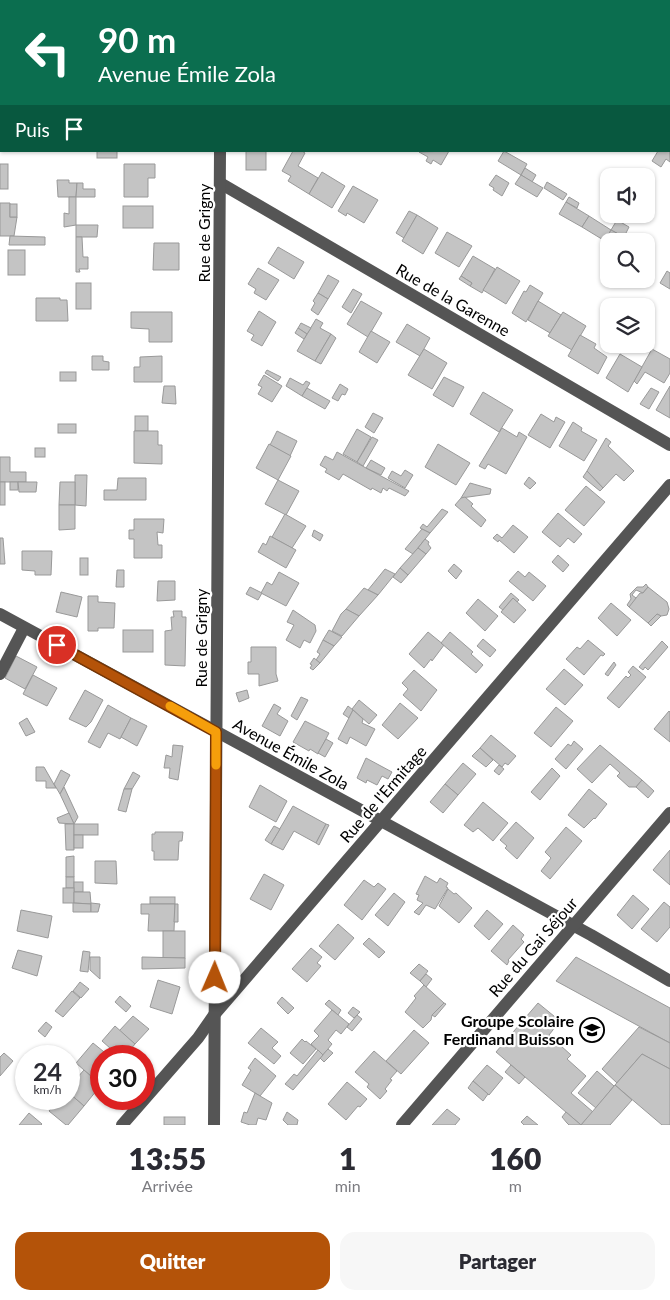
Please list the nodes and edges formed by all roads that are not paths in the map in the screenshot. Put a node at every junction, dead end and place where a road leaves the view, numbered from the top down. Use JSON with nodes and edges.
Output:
{"nodes":[{"id":1,"x":220,"y":152,"type":"edge"},
{"id":2,"x":220,"y":183,"type":"junction"},
{"id":3,"x":670,"y":445,"type":"edge"},
{"id":4,"x":670,"y":485,"type":"edge"},
{"id":5,"x":0,"y":614,"type":"edge"},
{"id":6,"x":24,"y":628,"type":"junction"},
{"id":7,"x":0,"y":674,"type":"edge"},
{"id":8,"x":216,"y":732,"type":"junction"},
{"id":9,"x":670,"y":813,"type":"edge"},
{"id":10,"x":381,"y":821,"type":"junction"},
{"id":11,"x":573,"y":927,"type":"junction"},
{"id":12,"x":670,"y":981,"type":"edge"},
{"id":13,"x":214,"y":1014,"type":"junction"},
{"id":14,"x":122,"y":1125,"type":"edge"},
{"id":15,"x":214,"y":1125,"type":"edge"},
{"id":16,"x":402,"y":1125,"type":"edge"}],
"edges":[{"from":1,"to":2,"type":"street","name":"Rue de Grigny"},
{"from":2,"to":3,"type":"street","name":"Rue de la Garenne"},
{"from":2,"to":8,"type":"street","name":"Rue de Grigny"},
{"from":4,"to":10,"type":"street","name":"Rue de l'Ermitage"},
{"from":5,"to":6,"type":"street","name":"Avenue Émile Zola"},
{"from":6,"to":7,"type":"street"},
{"from":6,"to":8,"type":"street","name":"Avenue Émile Zola"},
{"from":8,"to":10,"type":"street","name":"Avenue Émile Zola"},
{"from":8,"to":13,"type":"street","name":"Rue de Grigny"},
{"from":9,"to":11,"type":"street","name":"Rue du Gai Séjour"},
{"from":10,"to":11,"type":"street","name":"Avenue Émile Zola"},
{"from":10,"to":13,"type":"street","name":"Rue de l'Ermitage"},
{"from":11,"to":12,"type":"street","name":"Avenue Émile Zola"},
{"from":11,"to":16,"type":"street","name":"Rue du Gai Séjour"},
{"from":13,"to":14,"type":"street","name":"Rue de l'Ermitage"},
{"from":13,"to":15,"type":"street","name":"Rue de Grigny"}]}
